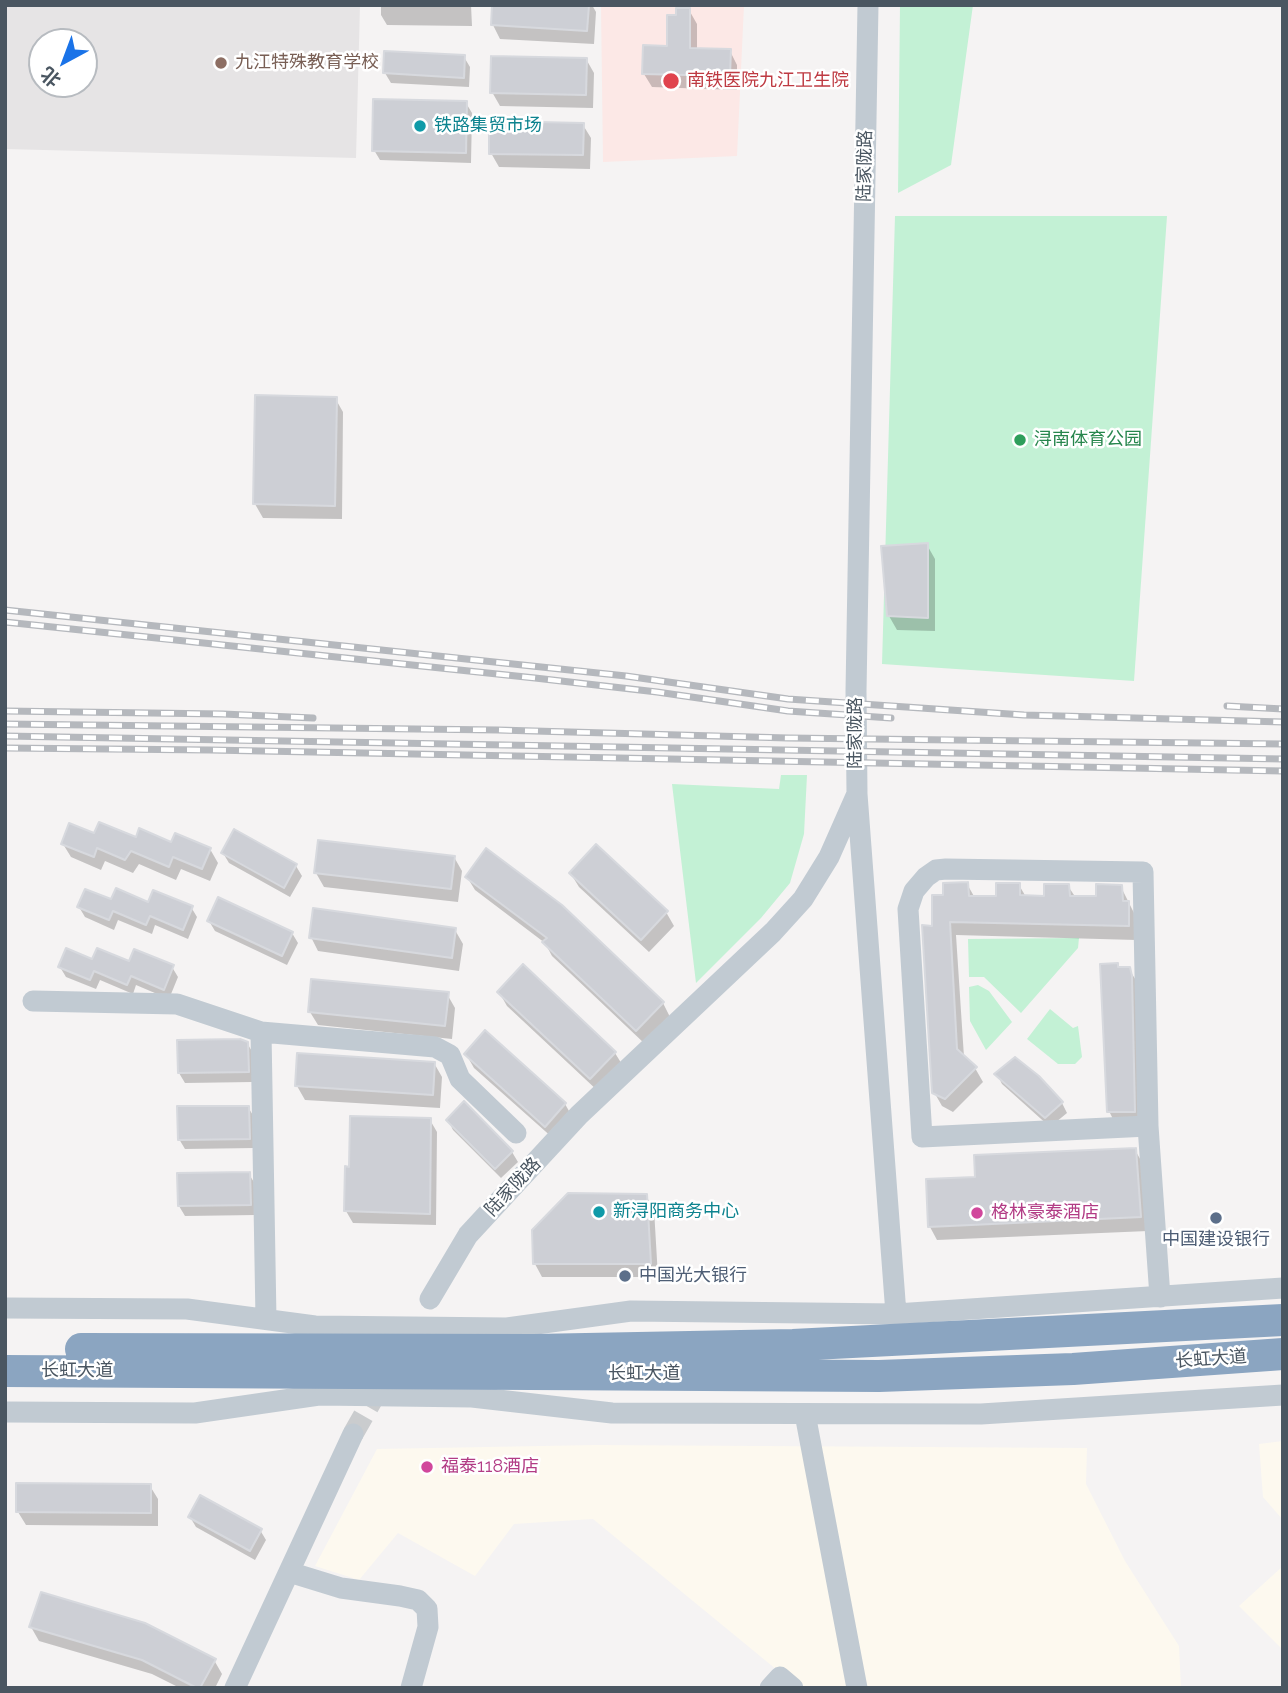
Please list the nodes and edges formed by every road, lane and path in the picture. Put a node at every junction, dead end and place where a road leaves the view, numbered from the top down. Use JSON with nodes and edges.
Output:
{"nodes":[{"id":1,"x":868,"y":5,"type":"edge"},
{"id":2,"x":857,"y":794,"type":"junction"},
{"id":3,"x":33,"y":1001,"type":"dead end"},
{"id":4,"x":261,"y":1032,"type":"junction"},
{"id":5,"x":1148,"y":1126,"type":"junction"},
{"id":6,"x":516,"y":1133,"type":"dead end"},
{"id":7,"x":1283,"y":1289,"type":"edge"},
{"id":8,"x":1160,"y":1297,"type":"junction"},
{"id":9,"x":430,"y":1299,"type":"dead end"},
{"id":10,"x":5,"y":1308,"type":"edge"},
{"id":11,"x":896,"y":1314,"type":"junction"},
{"id":12,"x":266,"y":1319,"type":"junction"},
{"id":13,"x":1283,"y":1320,"type":"edge"},
{"id":14,"x":5,"y":1349,"type":"edge"},
{"id":15,"x":1283,"y":1354,"type":"edge"},
{"id":16,"x":5,"y":1371,"type":"edge"},
{"id":17,"x":1283,"y":1395,"type":"edge"},
{"id":18,"x":5,"y":1412,"type":"edge"},
{"id":19,"x":805,"y":1414,"type":"junction"},
{"id":20,"x":353,"y":1434,"type":"tunnel mouth"},
{"id":21,"x":289,"y":1573,"type":"junction"},
{"id":22,"x":235,"y":1688,"type":"edge"},
{"id":23,"x":411,"y":1688,"type":"edge"},
{"id":24,"x":771,"y":1688,"type":"edge"},
{"id":25,"x":793,"y":1688,"type":"edge"},
{"id":26,"x":858,"y":1688,"type":"edge"}],
"edges":[{"from":1,"to":2,"type":"street","name":"陆家陇路"},
{"from":2,"to":9,"type":"street","name":"陆家陇路"},
{"from":2,"to":11,"type":"street"},
{"from":3,"to":4,"type":"street"},
{"from":4,"to":6,"type":"street"},
{"from":4,"to":12,"type":"street"},
{"from":5,"to":5,"type":"street"},
{"from":5,"to":8,"type":"street"},
{"from":7,"to":8,"type":"street"},
{"from":8,"to":11,"type":"street"},
{"from":10,"to":12,"type":"street"},
{"from":11,"to":12,"type":"street"},
{"from":13,"to":14,"type":"highway","name":"长虹大道"},
{"from":15,"to":16,"type":"highway","name":"长虹大道"},
{"from":17,"to":19,"type":"street"},
{"from":18,"to":19,"type":"street"},
{"from":19,"to":26,"type":"street"},
{"from":20,"to":21,"type":"street"},
{"from":21,"to":22,"type":"street"},
{"from":21,"to":23,"type":"street"},
{"from":24,"to":25,"type":"street"}]}
